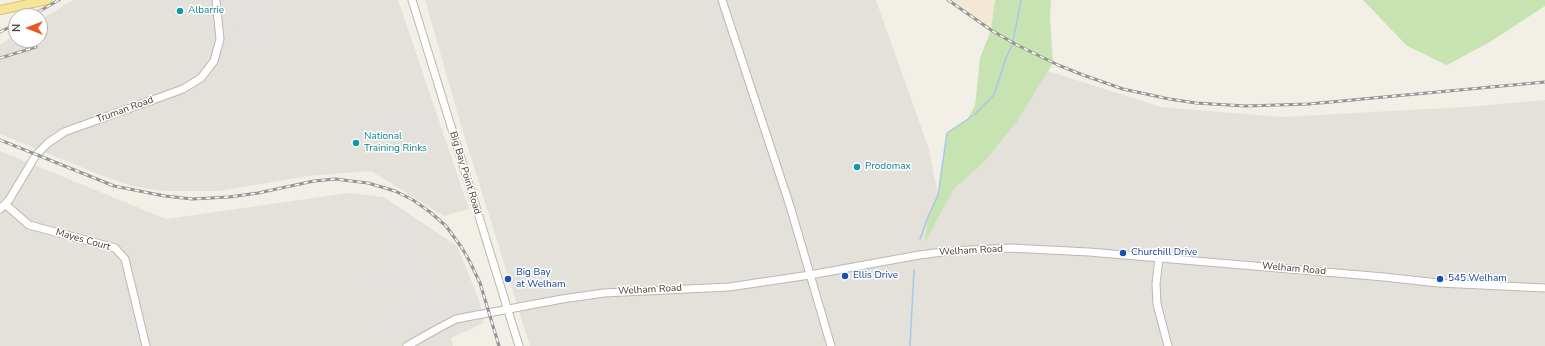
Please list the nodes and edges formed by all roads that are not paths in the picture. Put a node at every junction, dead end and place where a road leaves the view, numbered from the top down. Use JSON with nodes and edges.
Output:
{"nodes":[{"id":1,"x":47,"y":0,"type":"edge"},
{"id":2,"x":216,"y":0,"type":"edge"},
{"id":3,"x":412,"y":0,"type":"edge"},
{"id":4,"x":722,"y":0,"type":"edge"},
{"id":5,"x":0,"y":10,"type":"edge"},
{"id":6,"x":2,"y":206,"type":"edge"},
{"id":7,"x":1159,"y":258,"type":"junction"},
{"id":8,"x":810,"y":275,"type":"junction"},
{"id":9,"x":1545,"y":288,"type":"edge"},
{"id":10,"x":507,"y":310,"type":"junction"},
{"id":11,"x":146,"y":346,"type":"edge"},
{"id":12,"x":408,"y":346,"type":"edge"},
{"id":13,"x":518,"y":346,"type":"edge"},
{"id":14,"x":831,"y":346,"type":"edge"},
{"id":15,"x":1168,"y":346,"type":"edge"}],
"edges":[{"from":1,"to":5,"type":"main road"},
{"from":2,"to":6,"type":"street","name":"Truman Road"},
{"from":3,"to":10,"type":"street","name":"Big Bay Point Road"},
{"from":4,"to":8,"type":"street"},
{"from":6,"to":11,"type":"street","name":"Mayes Court"},
{"from":7,"to":8,"type":"street","name":"Welham Road"},
{"from":7,"to":9,"type":"street","name":"Welham Road"},
{"from":7,"to":15,"type":"street"},
{"from":8,"to":10,"type":"street","name":"Welham Road"},
{"from":8,"to":14,"type":"street"},
{"from":10,"to":12,"type":"street","name":"Welham Road"},
{"from":10,"to":13,"type":"street","name":"Big Bay Point Road"}]}
